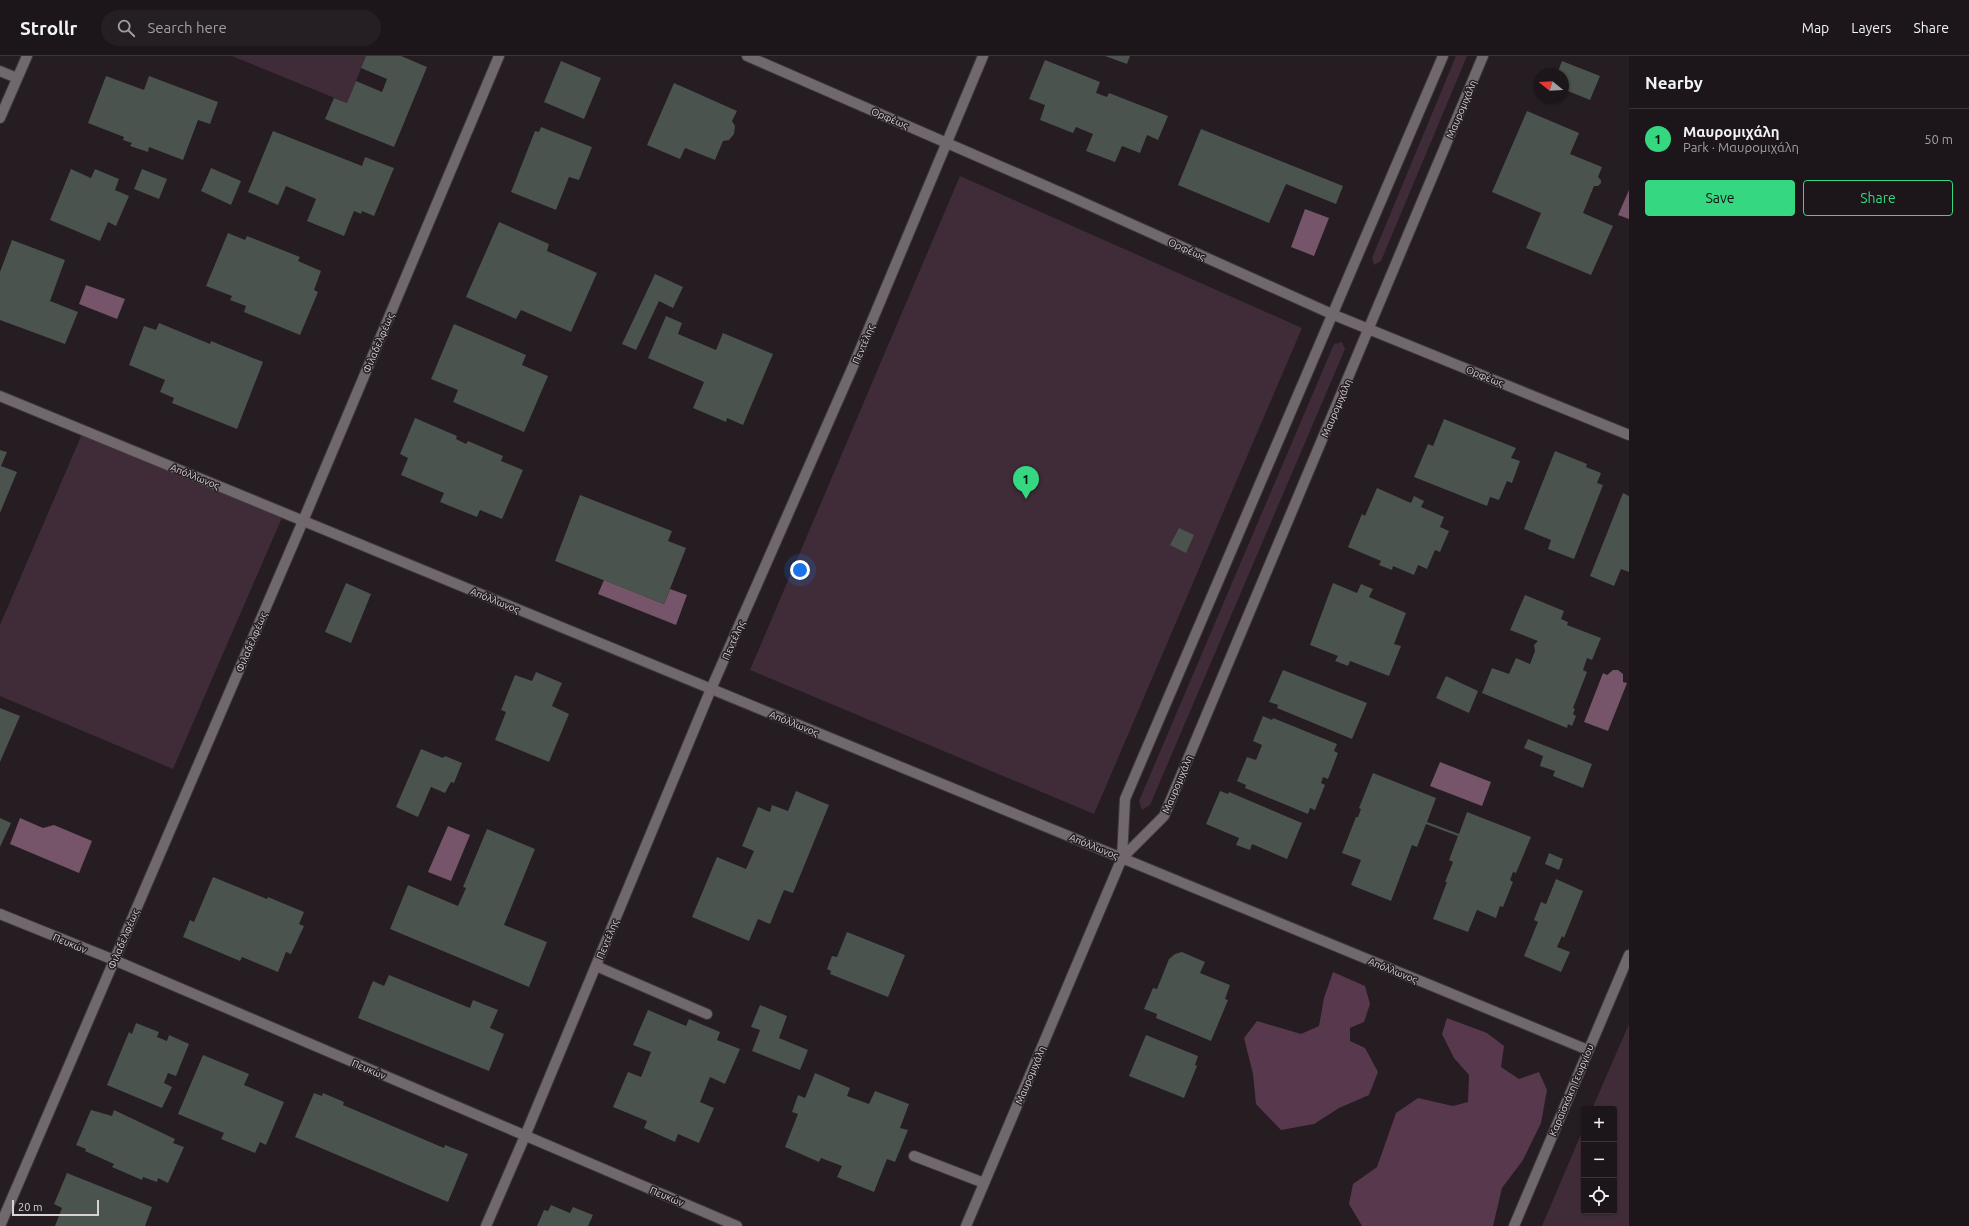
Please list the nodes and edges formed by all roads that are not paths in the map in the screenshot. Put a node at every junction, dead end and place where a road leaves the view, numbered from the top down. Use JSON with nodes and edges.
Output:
{"nodes":[{"id":1,"x":26,"y":56,"type":"edge"},
{"id":2,"x":499,"y":56,"type":"edge"},
{"id":3,"x":747,"y":56,"type":"edge"},
{"id":4,"x":984,"y":56,"type":"edge"},
{"id":5,"x":1443,"y":56,"type":"edge"},
{"id":6,"x":1483,"y":56,"type":"edge"},
{"id":7,"x":0,"y":71,"type":"edge"},
{"id":8,"x":17,"y":78,"type":"junction"},
{"id":9,"x":0,"y":118,"type":"edge"},
{"id":10,"x":948,"y":143,"type":"junction"},
{"id":11,"x":1334,"y":315,"type":"junction"},
{"id":12,"x":1369,"y":329,"type":"junction"},
{"id":13,"x":0,"y":396,"type":"edge"},
{"id":14,"x":1629,"y":435,"type":"edge"},
{"id":15,"x":303,"y":521,"type":"junction"},
{"id":16,"x":711,"y":689,"type":"junction"},
{"id":17,"x":1122,"y":858,"type":"junction"},
{"id":18,"x":0,"y":914,"type":"edge"},
{"id":19,"x":1629,"y":955,"type":"edge"},
{"id":20,"x":114,"y":960,"type":"junction"},
{"id":21,"x":596,"y":966,"type":"junction"},
{"id":22,"x":707,"y":1014,"type":"dead end"},
{"id":23,"x":1588,"y":1050,"type":"junction"},
{"id":24,"x":525,"y":1136,"type":"junction"},
{"id":25,"x":914,"y":1156,"type":"dead end"},
{"id":26,"x":984,"y":1183,"type":"junction"},
{"id":27,"x":0,"y":1226,"type":"edge"},
{"id":28,"x":486,"y":1226,"type":"edge"},
{"id":29,"x":737,"y":1226,"type":"edge"},
{"id":30,"x":966,"y":1226,"type":"edge"},
{"id":31,"x":1514,"y":1226,"type":"edge"}],
"edges":[{"from":1,"to":8,"type":"street"},
{"from":2,"to":15,"type":"street","name":"Φιλαδελφέως"},
{"from":3,"to":10,"type":"street","name":"Ορφέως"},
{"from":4,"to":10,"type":"street","name":"Πεντέλης"},
{"from":5,"to":11,"type":"street","name":"Μαυρομιχάλη"},
{"from":6,"to":12,"type":"street","name":"Μαυρομιχάλη"},
{"from":7,"to":8,"type":"street"},
{"from":8,"to":9,"type":"street"},
{"from":10,"to":11,"type":"street","name":"Ορφέως"},
{"from":10,"to":16,"type":"street","name":"Πεντέλης"},
{"from":11,"to":12,"type":"street","name":"Ορφέως"},
{"from":11,"to":17,"type":"street","name":"Μαυρομιχάλη"},
{"from":12,"to":14,"type":"street","name":"Ορφέως"},
{"from":12,"to":17,"type":"street","name":"Μαυρομιχάλη"},
{"from":13,"to":15,"type":"street","name":"Απόλλωνος"},
{"from":15,"to":16,"type":"street","name":"Απόλλωνος"},
{"from":15,"to":20,"type":"street","name":"Φιλαδελφέως"},
{"from":16,"to":17,"type":"street","name":"Απόλλωνος"},
{"from":16,"to":21,"type":"street","name":"Πεντέλης"},
{"from":17,"to":23,"type":"street","name":"Απόλλωνος"},
{"from":17,"to":26,"type":"street","name":"Μαυρομιχάλη"},
{"from":18,"to":20,"type":"street","name":"Πευκών"},
{"from":19,"to":23,"type":"street","name":"Καραϊσκάκη Γεωργίου"},
{"from":20,"to":24,"type":"street","name":"Πευκών"},
{"from":20,"to":27,"type":"street","name":"Φιλαδελφέως"},
{"from":21,"to":22,"type":"street"},
{"from":21,"to":24,"type":"street","name":"Πεντέλης"},
{"from":23,"to":31,"type":"street","name":"Καραϊσκάκη Γεωργίου"},
{"from":24,"to":28,"type":"street","name":"Πεντέλης"},
{"from":24,"to":29,"type":"street","name":"Πευκών"},
{"from":25,"to":26,"type":"street"},
{"from":26,"to":30,"type":"street","name":"Μαυρομιχάλη"}]}
